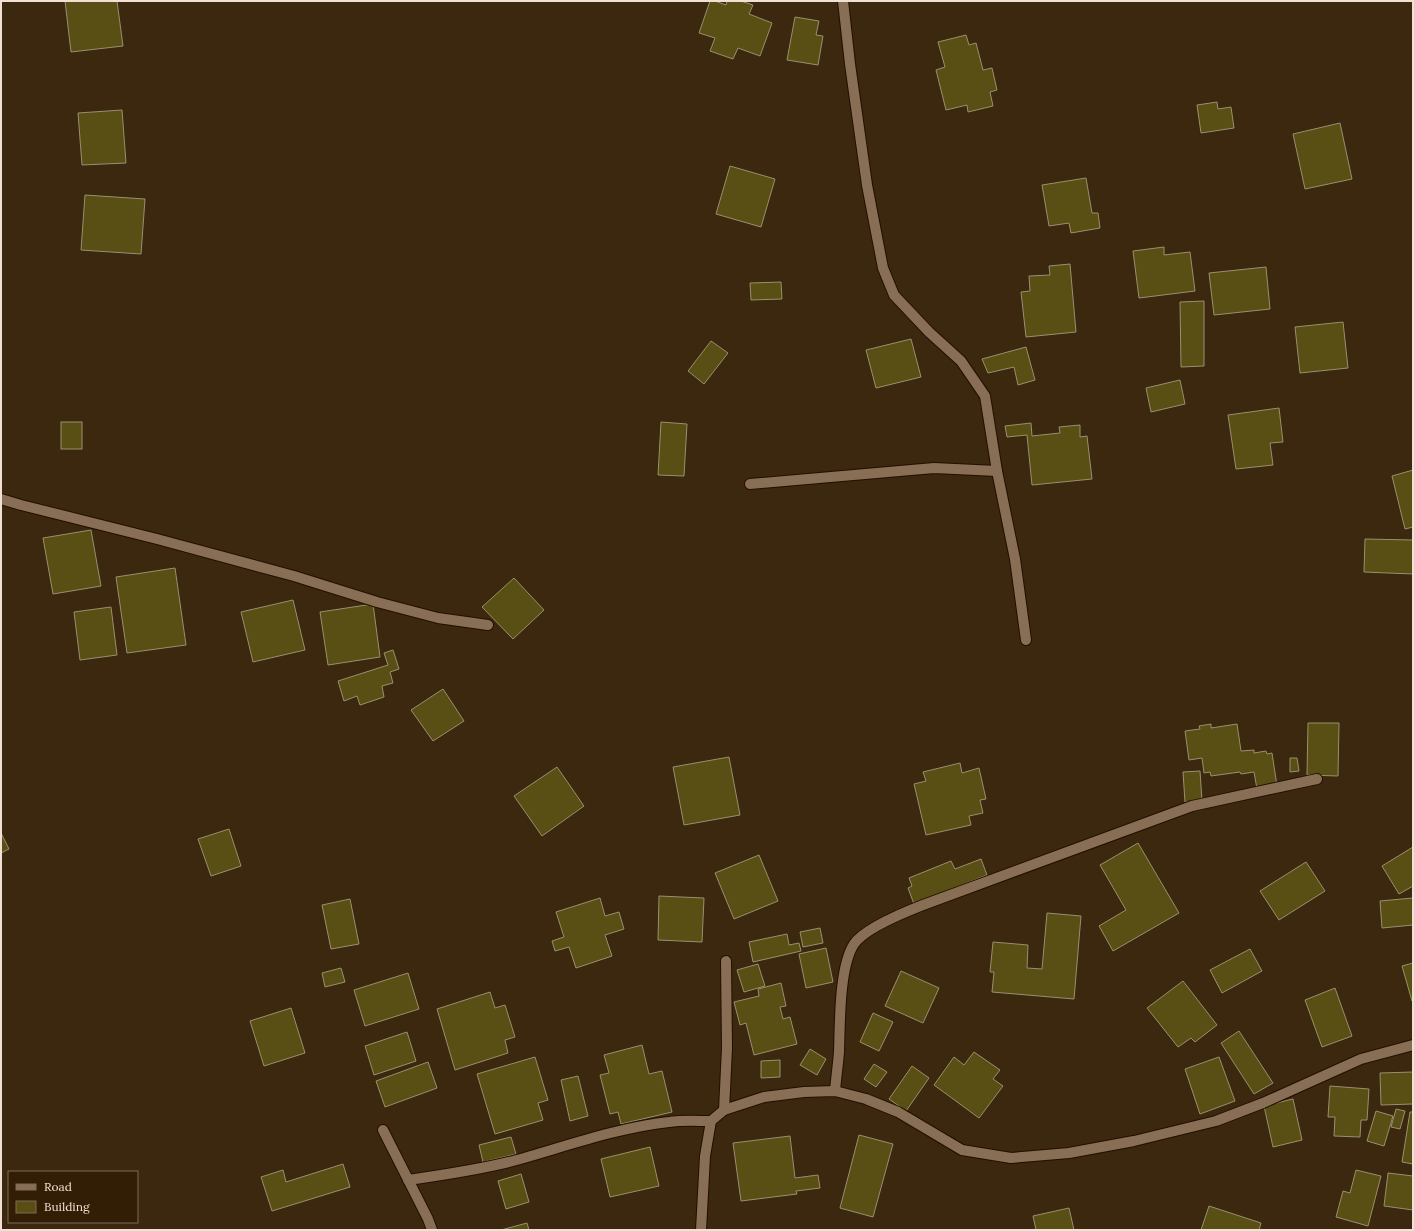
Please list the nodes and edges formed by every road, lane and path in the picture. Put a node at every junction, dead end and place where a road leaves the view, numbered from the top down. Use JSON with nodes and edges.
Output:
{"nodes":[{"id":1,"x":843,"y":1,"type":"edge"},
{"id":2,"x":997,"y":471,"type":"junction"},
{"id":3,"x":750,"y":484,"type":"dead end"},
{"id":4,"x":1,"y":499,"type":"edge"},
{"id":5,"x":488,"y":625,"type":"dead end"},
{"id":6,"x":1026,"y":640,"type":"dead end"},
{"id":7,"x":1317,"y":779,"type":"dead end"},
{"id":8,"x":726,"y":961,"type":"dead end"},
{"id":9,"x":1413,"y":1045,"type":"edge"},
{"id":10,"x":835,"y":1091,"type":"junction"},
{"id":11,"x":724,"y":1110,"type":"junction"},
{"id":12,"x":711,"y":1121,"type":"junction"},
{"id":13,"x":383,"y":1130,"type":"dead end"},
{"id":14,"x":408,"y":1180,"type":"junction"},
{"id":15,"x":432,"y":1230,"type":"edge"},
{"id":16,"x":700,"y":1230,"type":"edge"}],
"edges":[{"from":1,"to":2,"type":"street"},
{"from":2,"to":3,"type":"street"},
{"from":2,"to":6,"type":"street"},
{"from":4,"to":5,"type":"street"},
{"from":7,"to":10,"type":"street"},
{"from":8,"to":11,"type":"street"},
{"from":9,"to":10,"type":"street"},
{"from":10,"to":11,"type":"street"},
{"from":11,"to":12,"type":"street"},
{"from":12,"to":14,"type":"street"},
{"from":12,"to":16,"type":"street"},
{"from":13,"to":14,"type":"street"},
{"from":14,"to":15,"type":"street"}]}
